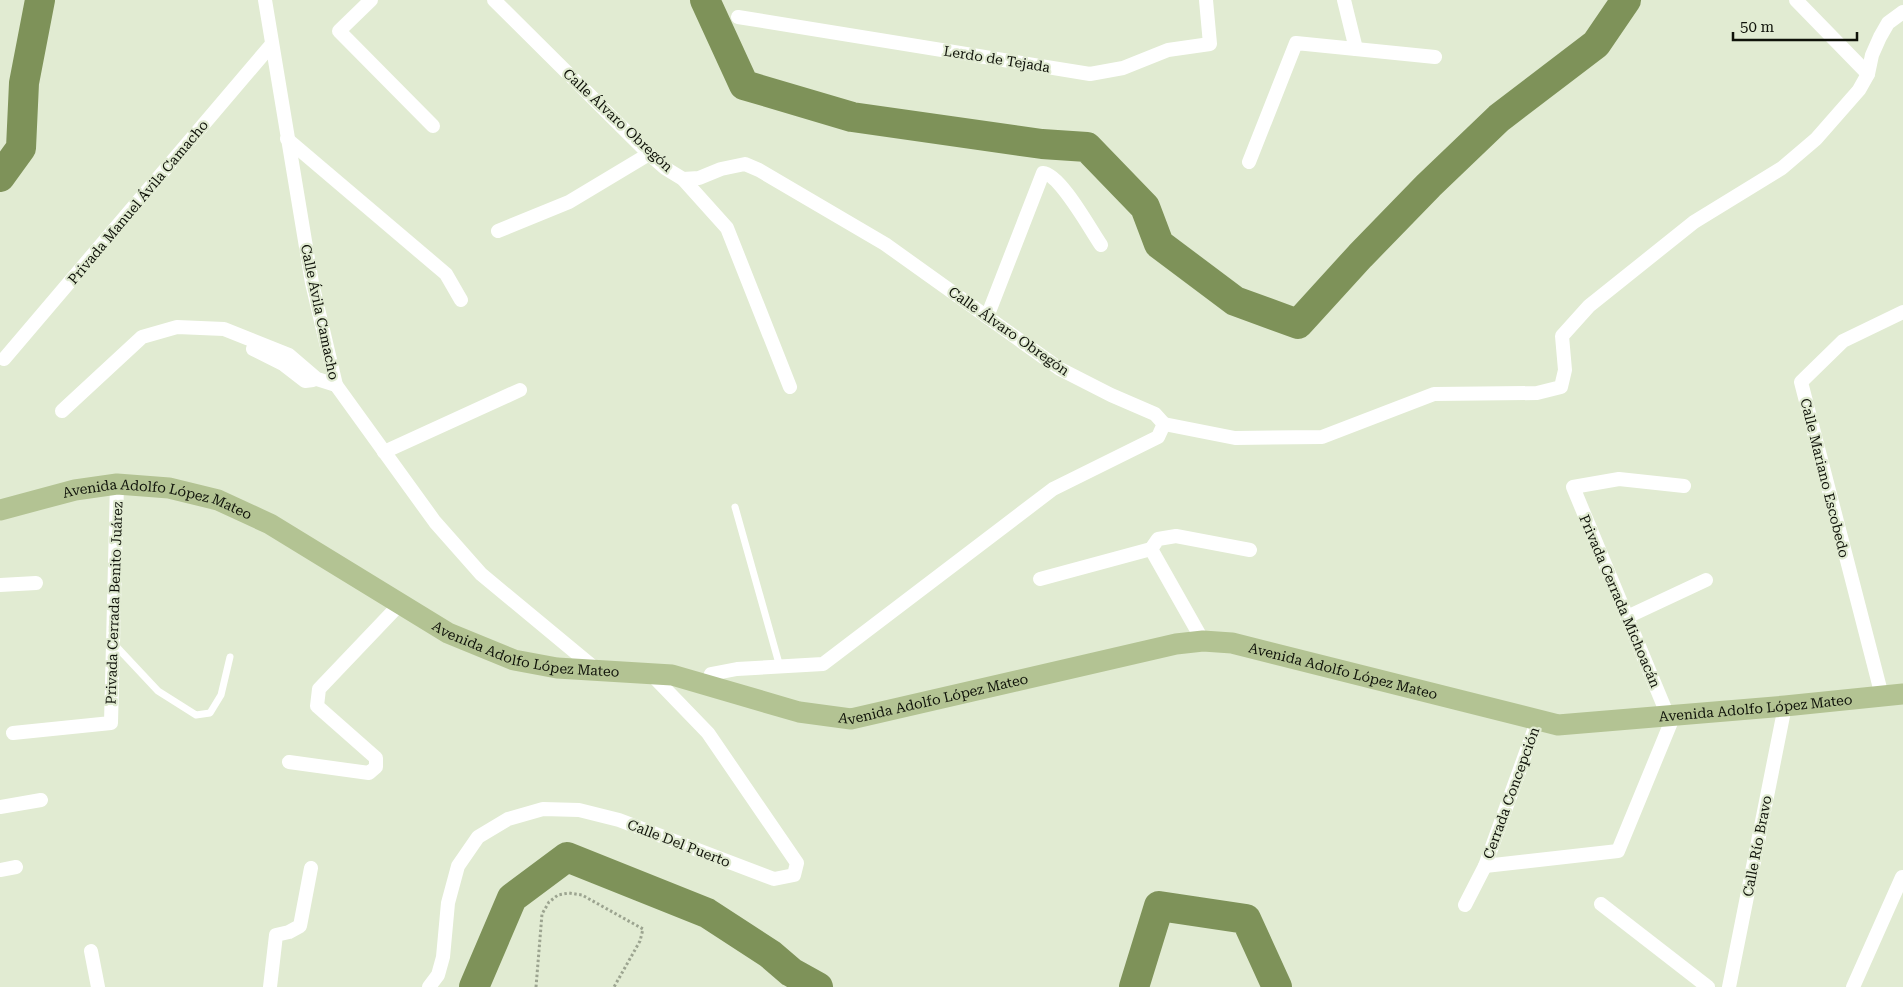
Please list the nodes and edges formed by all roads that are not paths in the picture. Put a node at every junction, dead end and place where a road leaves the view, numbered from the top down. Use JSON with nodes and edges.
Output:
{"nodes":[{"id":1,"x":265,"y":0,"type":"edge"},
{"id":2,"x":371,"y":0,"type":"edge"},
{"id":3,"x":494,"y":0,"type":"edge"},
{"id":4,"x":1206,"y":0,"type":"edge"},
{"id":5,"x":1344,"y":0,"type":"edge"},
{"id":6,"x":1796,"y":0,"type":"edge"},
{"id":7,"x":1903,"y":12,"type":"edge"},
{"id":8,"x":738,"y":17,"type":"dead end"},
{"id":9,"x":272,"y":44,"type":"junction"},
{"id":10,"x":1356,"y":48,"type":"junction"},
{"id":11,"x":1435,"y":57,"type":"dead end"},
{"id":12,"x":1868,"y":74,"type":"junction"},
{"id":13,"x":433,"y":126,"type":"dead end"},
{"id":14,"x":287,"y":139,"type":"junction"},
{"id":15,"x":649,"y":154,"type":"junction"},
{"id":16,"x":1249,"y":162,"type":"dead end"},
{"id":17,"x":683,"y":180,"type":"junction"},
{"id":18,"x":498,"y":231,"type":"dead end"},
{"id":19,"x":1101,"y":245,"type":"dead end"},
{"id":20,"x":461,"y":300,"type":"dead end"},
{"id":21,"x":1903,"y":312,"type":"edge"},
{"id":22,"x":987,"y":317,"type":"junction"},
{"id":23,"x":4,"y":359,"type":"dead end"},
{"id":24,"x":336,"y":385,"type":"junction"},
{"id":25,"x":790,"y":387,"type":"dead end"},
{"id":26,"x":520,"y":390,"type":"dead end"},
{"id":27,"x":62,"y":411,"type":"dead end"},
{"id":28,"x":1164,"y":424,"type":"junction"},
{"id":29,"x":384,"y":452,"type":"junction"},
{"id":30,"x":117,"y":484,"type":"junction"},
{"id":31,"x":1684,"y":486,"type":"dead end"},
{"id":32,"x":735,"y":507,"type":"dead end"},
{"id":33,"x":0,"y":510,"type":"edge"},
{"id":34,"x":1151,"y":549,"type":"junction"},
{"id":35,"x":1250,"y":550,"type":"dead end"},
{"id":36,"x":1040,"y":579,"type":"dead end"},
{"id":37,"x":1706,"y":580,"type":"dead end"},
{"id":38,"x":36,"y":583,"type":"dead end"},
{"id":39,"x":0,"y":585,"type":"edge"},
{"id":40,"x":400,"y":604,"type":"junction"},
{"id":41,"x":1627,"y":617,"type":"junction"},
{"id":42,"x":1203,"y":641,"type":"junction"},
{"id":43,"x":113,"y":643,"type":"junction"},
{"id":44,"x":230,"y":657,"type":"dead end"},
{"id":45,"x":780,"y":667,"type":"junction"},
{"id":46,"x":599,"y":672,"type":"junction"},
{"id":47,"x":650,"y":673,"type":"junction"},
{"id":48,"x":706,"y":685,"type":"junction"},
{"id":49,"x":1903,"y":694,"type":"edge"},
{"id":50,"x":1882,"y":696,"type":"junction"},
{"id":51,"x":1785,"y":706,"type":"junction"},
{"id":52,"x":1671,"y":716,"type":"junction"},
{"id":53,"x":1538,"y":720,"type":"junction"},
{"id":54,"x":13,"y":733,"type":"dead end"},
{"id":55,"x":289,"y":762,"type":"dead end"},
{"id":56,"x":41,"y":800,"type":"dead end"},
{"id":57,"x":0,"y":807,"type":"edge"},
{"id":58,"x":1485,"y":866,"type":"junction"},
{"id":59,"x":16,"y":867,"type":"dead end"},
{"id":60,"x":311,"y":868,"type":"dead end"},
{"id":61,"x":0,"y":870,"type":"edge"},
{"id":62,"x":1902,"y":877,"type":"edge"},
{"id":63,"x":1601,"y":904,"type":"dead end"},
{"id":64,"x":1465,"y":906,"type":"dead end"},
{"id":65,"x":92,"y":951,"type":"dead end"},
{"id":66,"x":98,"y":987,"type":"edge"},
{"id":67,"x":270,"y":987,"type":"edge"},
{"id":68,"x":429,"y":987,"type":"edge"},
{"id":69,"x":1708,"y":987,"type":"edge"},
{"id":70,"x":1728,"y":987,"type":"edge"},
{"id":71,"x":1853,"y":987,"type":"edge"}],
"edges":[{"from":1,"to":9,"type":"street","name":"Calle Ávila Camacho"},
{"from":2,"to":13,"type":"street"},
{"from":3,"to":15,"type":"street","name":"Calle Álvaro Obregón"},
{"from":4,"to":8,"type":"street","name":"Lerdo de Tejada"},
{"from":5,"to":10,"type":"street"},
{"from":6,"to":12,"type":"street"},
{"from":7,"to":12,"type":"street"},
{"from":9,"to":14,"type":"street","name":"Calle Ávila Camacho"},
{"from":9,"to":23,"type":"street","name":"Privada Manuel Ávila Camacho"},
{"from":10,"to":11,"type":"street"},
{"from":10,"to":16,"type":"street"},
{"from":12,"to":28,"type":"street"},
{"from":14,"to":20,"type":"street"},
{"from":14,"to":24,"type":"street","name":"Calle Ávila Camacho"},
{"from":15,"to":17,"type":"street","name":"Calle Álvaro Obregón"},
{"from":15,"to":18,"type":"street"},
{"from":17,"to":22,"type":"street","name":"Calle Álvaro Obregón"},
{"from":17,"to":25,"type":"street"},
{"from":19,"to":22,"type":"street"},
{"from":21,"to":50,"type":"street","name":"Calle Mariano Escobedo"},
{"from":22,"to":28,"type":"street","name":"Calle Álvaro Obregón"},
{"from":24,"to":27,"type":"street"},
{"from":24,"to":29,"type":"street","name":"Calle Ávila Camacho"},
{"from":26,"to":29,"type":"street"},
{"from":28,"to":45,"type":"street"},
{"from":29,"to":46,"type":"street","name":"Calle Ávila Camacho"},
{"from":30,"to":33,"type":"main road","name":"Avenida Adolfo López Mateo"},
{"from":30,"to":40,"type":"main road","name":"Avenida Adolfo López Mateo"},
{"from":30,"to":43,"type":"street","name":"Privada Cerrada Benito Juárez"},
{"from":31,"to":41,"type":"street","name":"Privada Cerrada Michoacán"},
{"from":32,"to":45,"type":"lane"},
{"from":34,"to":35,"type":"street"},
{"from":34,"to":36,"type":"street"},
{"from":34,"to":42,"type":"street"},
{"from":37,"to":41,"type":"street"},
{"from":38,"to":39,"type":"street"},
{"from":40,"to":46,"type":"main road","name":"Avenida Adolfo López Mateo"},
{"from":40,"to":55,"type":"street"},
{"from":41,"to":52,"type":"street","name":"Privada Cerrada Michoacán"},
{"from":42,"to":48,"type":"main road","name":"Avenida Adolfo López Mateo"},
{"from":42,"to":53,"type":"main road","name":"Avenida Adolfo López Mateo"},
{"from":43,"to":44,"type":"lane"},
{"from":43,"to":54,"type":"street","name":"Privada Cerrada Benito Juárez"},
{"from":45,"to":48,"type":"street"},
{"from":46,"to":47,"type":"main road","name":"Avenida Adolfo López Mateo"},
{"from":47,"to":48,"type":"main road","name":"Avenida Adolfo López Mateo"},
{"from":47,"to":68,"type":"street","name":"Calle Del Puerto"},
{"from":49,"to":50,"type":"main road","name":"Avenida Adolfo López Mateo"},
{"from":50,"to":51,"type":"main road","name":"Avenida Adolfo López Mateo"},
{"from":51,"to":52,"type":"main road","name":"Avenida Adolfo López Mateo"},
{"from":51,"to":70,"type":"street","name":"Calle Río Bravo"},
{"from":52,"to":53,"type":"main road","name":"Avenida Adolfo López Mateo"},
{"from":52,"to":58,"type":"street"},
{"from":53,"to":58,"type":"street","name":"Cerrada Concepción"},
{"from":56,"to":57,"type":"street"},
{"from":58,"to":64,"type":"street","name":"Cerrada Concepción"},
{"from":59,"to":61,"type":"street"},
{"from":60,"to":67,"type":"street"},
{"from":62,"to":71,"type":"street"},
{"from":63,"to":69,"type":"street"},
{"from":65,"to":66,"type":"street"}]}
